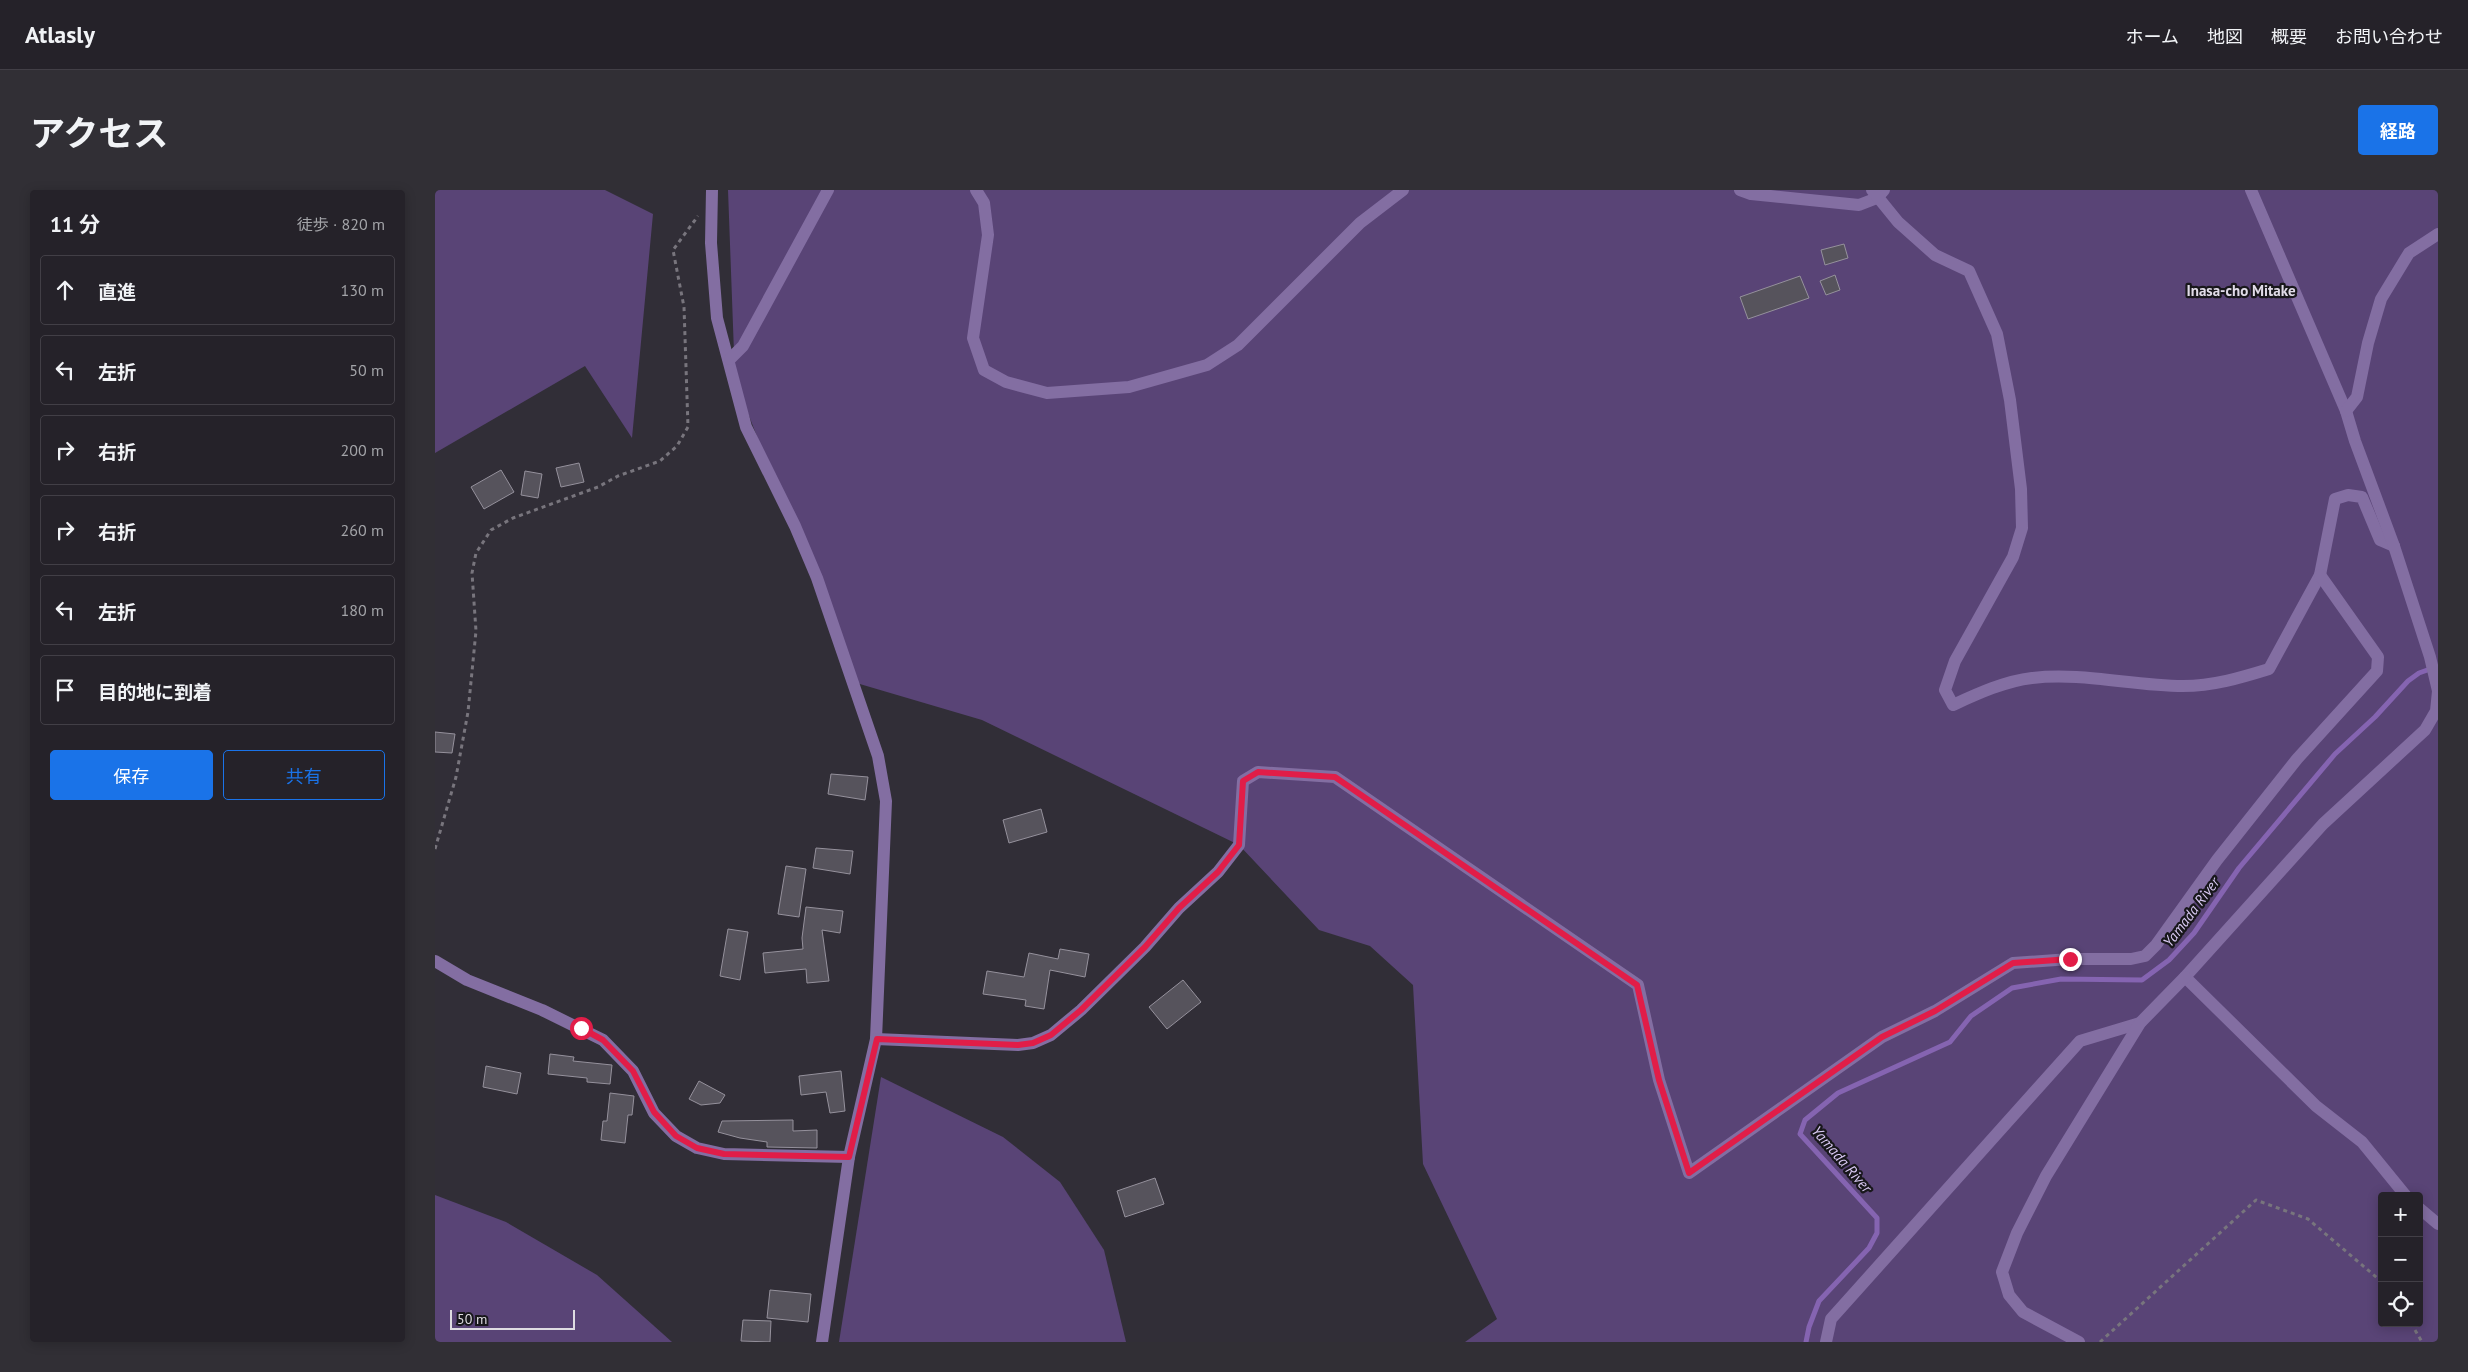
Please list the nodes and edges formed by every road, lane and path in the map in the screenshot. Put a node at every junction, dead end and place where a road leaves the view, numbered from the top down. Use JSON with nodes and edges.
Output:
{"nodes":[{"id":1,"x":828,"y":190,"type":"edge"},
{"id":2,"x":976,"y":190,"type":"edge"},
{"id":3,"x":1403,"y":190,"type":"edge"},
{"id":4,"x":1740,"y":190,"type":"edge"},
{"id":5,"x":2251,"y":190,"type":"edge"},
{"id":6,"x":712,"y":193,"type":"edge"},
{"id":7,"x":1878,"y":193,"type":"edge"},
{"id":8,"x":2438,"y":234,"type":"edge"},
{"id":9,"x":730,"y":360,"type":"junction"},
{"id":10,"x":2346,"y":411,"type":"junction"},
{"id":11,"x":2395,"y":546,"type":"junction"},
{"id":12,"x":2321,"y":575,"type":"junction"},
{"id":13,"x":2438,"y":691,"type":"edge"},
{"id":14,"x":435,"y":849,"type":"edge"},
{"id":15,"x":435,"y":961,"type":"edge"},
{"id":16,"x":2185,"y":977,"type":"junction"},
{"id":17,"x":2140,"y":1023,"type":"junction"},
{"id":18,"x":877,"y":1039,"type":"junction"},
{"id":19,"x":849,"y":1157,"type":"junction"},
{"id":20,"x":2404,"y":1192,"type":"edge"},
{"id":21,"x":2423,"y":1211,"type":"edge"},
{"id":22,"x":2438,"y":1224,"type":"edge"},
{"id":23,"x":2378,"y":1279,"type":"edge"},
{"id":24,"x":2414,"y":1327,"type":"edge"},
{"id":25,"x":822,"y":1342,"type":"edge"},
{"id":26,"x":1826,"y":1342,"type":"edge"},
{"id":27,"x":2079,"y":1342,"type":"edge"},
{"id":28,"x":2100,"y":1342,"type":"edge"},
{"id":29,"x":2423,"y":1342,"type":"edge"}],
"edges":[{"from":1,"to":9,"type":"street"},
{"from":2,"to":3,"type":"street"},
{"from":4,"to":7,"type":"street"},
{"from":5,"to":10,"type":"street"},
{"from":6,"to":9,"type":"street"},
{"from":6,"to":14,"type":"path"},
{"from":7,"to":12,"type":"street"},
{"from":8,"to":10,"type":"street"},
{"from":9,"to":18,"type":"street"},
{"from":10,"to":11,"type":"street"},
{"from":11,"to":12,"type":"street"},
{"from":11,"to":13,"type":"street"},
{"from":12,"to":18,"type":"street"},
{"from":13,"to":16,"type":"street"},
{"from":15,"to":19,"type":"street"},
{"from":16,"to":17,"type":"street"},
{"from":16,"to":20,"type":"street"},
{"from":17,"to":26,"type":"street"},
{"from":17,"to":27,"type":"street"},
{"from":18,"to":19,"type":"street"},
{"from":19,"to":25,"type":"street"},
{"from":21,"to":22,"type":"street"},
{"from":23,"to":28,"type":"path"},
{"from":24,"to":29,"type":"path"}]}
